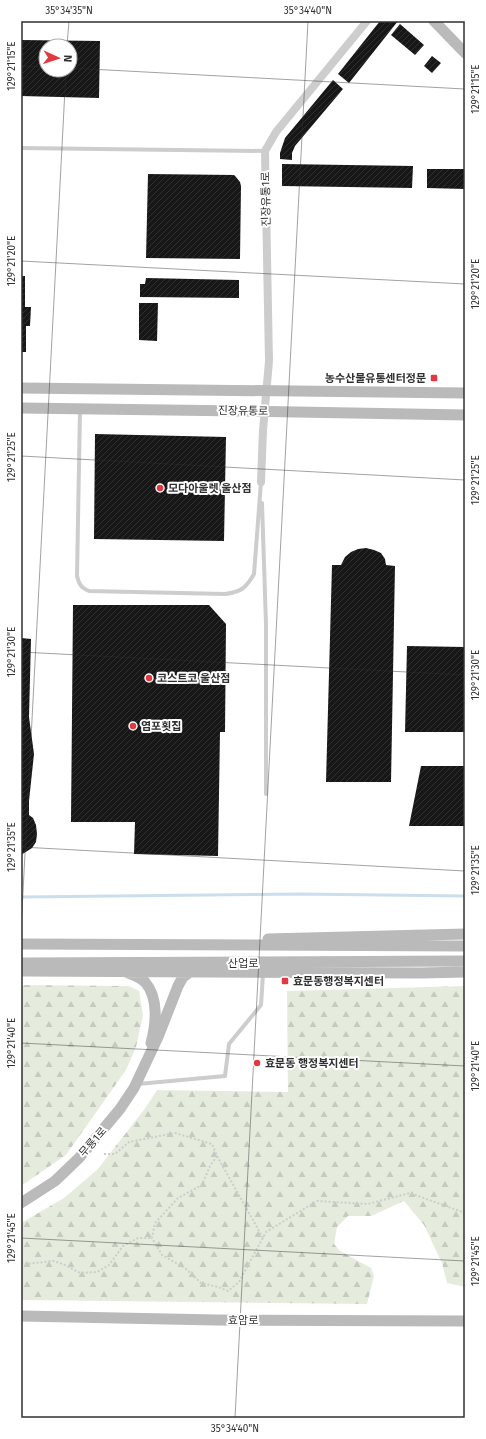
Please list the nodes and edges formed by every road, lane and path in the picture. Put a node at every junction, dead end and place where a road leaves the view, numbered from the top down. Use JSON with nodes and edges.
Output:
{"nodes":[{"id":1,"x":367,"y":21,"type":"edge"},
{"id":2,"x":434,"y":21,"type":"edge"},
{"id":3,"x":465,"y":53,"type":"edge"},
{"id":4,"x":21,"y":148,"type":"edge"},
{"id":5,"x":265,"y":151,"type":"junction"},
{"id":6,"x":21,"y":388,"type":"edge"},
{"id":7,"x":267,"y":391,"type":"junction"},
{"id":8,"x":465,"y":393,"type":"edge"},
{"id":9,"x":21,"y":408,"type":"edge"},
{"id":10,"x":80,"y":409,"type":"junction"},
{"id":11,"x":265,"y":411,"type":"junction"},
{"id":12,"x":465,"y":415,"type":"edge"},
{"id":13,"x":262,"y":482,"type":"junction"},
{"id":14,"x":266,"y":794,"type":"dead end"},
{"id":15,"x":465,"y":934,"type":"edge"},
{"id":16,"x":21,"y":944,"type":"edge"},
{"id":17,"x":128,"y":944,"type":"junction"},
{"id":18,"x":465,"y":946,"type":"edge"},
{"id":19,"x":465,"y":961,"type":"edge"},
{"id":20,"x":21,"y":963,"type":"edge"},
{"id":21,"x":21,"y":971,"type":"edge"},
{"id":22,"x":127,"y":972,"type":"junction"},
{"id":23,"x":190,"y":972,"type":"junction"},
{"id":24,"x":263,"y":972,"type":"junction"},
{"id":25,"x":465,"y":972,"type":"edge"},
{"id":26,"x":145,"y":1063,"type":"junction"},
{"id":27,"x":136,"y":1084,"type":"junction"},
{"id":28,"x":104,"y":1154,"type":"dead end"},
{"id":29,"x":217,"y":1156,"type":"junction"},
{"id":30,"x":21,"y":1203,"type":"edge"},
{"id":31,"x":465,"y":1213,"type":"edge"},
{"id":32,"x":152,"y":1238,"type":"junction"},
{"id":33,"x":263,"y":1238,"type":"junction"},
{"id":34,"x":21,"y":1262,"type":"edge"},
{"id":35,"x":21,"y":1316,"type":"edge"},
{"id":36,"x":465,"y":1321,"type":"edge"}],
"edges":[{"from":1,"to":5,"type":"street"},
{"from":2,"to":3,"type":"main road"},
{"from":4,"to":5,"type":"lane"},
{"from":5,"to":7,"type":"street","name":"진장유통1로"},
{"from":6,"to":7,"type":"main road","name":"진장유통로"},
{"from":7,"to":8,"type":"main road","name":"진장유통로"},
{"from":7,"to":11,"type":"street","name":"진장유통1로"},
{"from":9,"to":10,"type":"main road","name":"진장유통로"},
{"from":10,"to":11,"type":"main road","name":"진장유통로"},
{"from":10,"to":13,"type":"lane"},
{"from":11,"to":12,"type":"main road","name":"진장유통로"},
{"from":11,"to":13,"type":"street","name":"진장유통1로"},
{"from":13,"to":14,"type":"lane"},
{"from":15,"to":17,"type":"main road","name":"산업로"},
{"from":16,"to":17,"type":"main road","name":"산업로"},
{"from":17,"to":18,"type":"main road","name":"산업로"},
{"from":19,"to":20,"type":"main road","name":"산업로"},
{"from":21,"to":22,"type":"main road","name":"산업로"},
{"from":22,"to":23,"type":"main road","name":"산업로"},
{"from":22,"to":26,"type":"main road"},
{"from":23,"to":24,"type":"main road","name":"산업로"},
{"from":23,"to":26,"type":"main road"},
{"from":24,"to":25,"type":"main road","name":"산업로"},
{"from":24,"to":27,"type":"lane"},
{"from":26,"to":27,"type":"main road","name":"무룡1로"},
{"from":27,"to":30,"type":"main road","name":"무룡1로"},
{"from":28,"to":29,"type":"path"},
{"from":29,"to":32,"type":"path"},
{"from":29,"to":33,"type":"path"},
{"from":31,"to":33,"type":"path"},
{"from":32,"to":33,"type":"path"},
{"from":32,"to":34,"type":"path"},
{"from":35,"to":36,"type":"main road","name":"효암로"}]}
